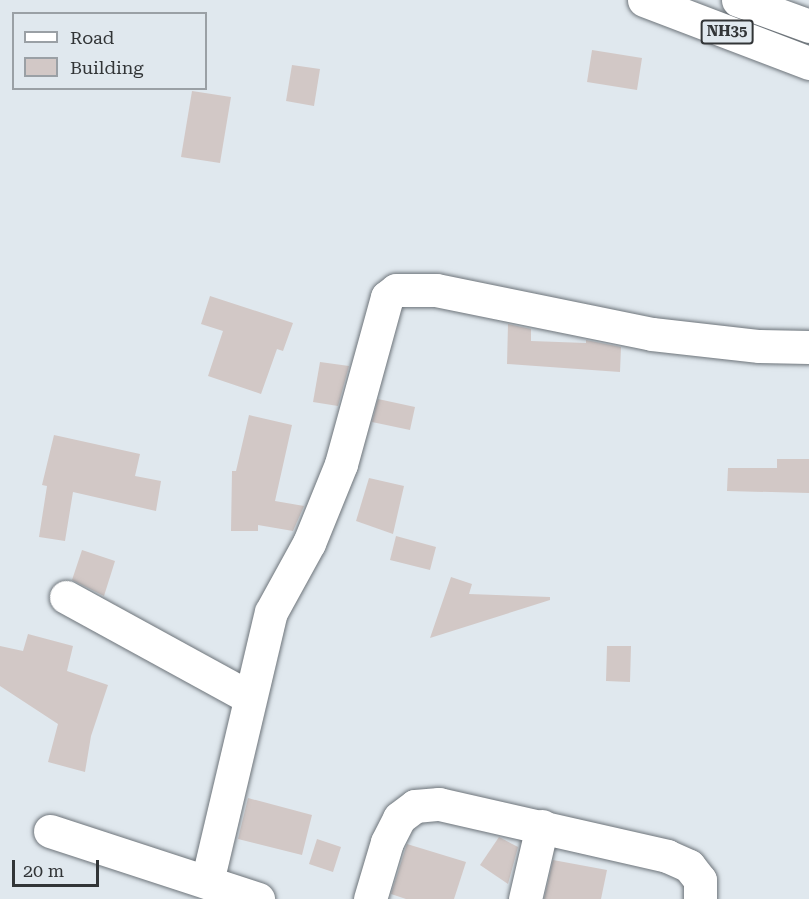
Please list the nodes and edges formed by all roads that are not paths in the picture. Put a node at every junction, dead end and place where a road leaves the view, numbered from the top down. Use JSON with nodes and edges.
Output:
{"nodes":[{"id":1,"x":644,"y":0,"type":"edge"},
{"id":2,"x":738,"y":0,"type":"edge"},
{"id":3,"x":773,"y":6,"type":"edge"},
{"id":4,"x":809,"y":27,"type":"edge"},
{"id":5,"x":809,"y":63,"type":"edge"},
{"id":6,"x":809,"y":347,"type":"edge"},
{"id":7,"x":66,"y":597,"type":"dead end"},
{"id":8,"x":249,"y":697,"type":"junction"},
{"id":9,"x":542,"y":826,"type":"junction"},
{"id":10,"x":50,"y":831,"type":"dead end"},
{"id":11,"x":207,"y":882,"type":"junction"},
{"id":12,"x":258,"y":899,"type":"edge"},
{"id":13,"x":370,"y":899,"type":"edge"},
{"id":14,"x":525,"y":899,"type":"edge"},
{"id":15,"x":700,"y":899,"type":"edge"}],
"edges":[{"from":1,"to":5,"type":"main road","number":"NH35"},
{"from":2,"to":3,"type":"main road","number":"NH35"},
{"from":3,"to":4,"type":"main road","number":"NH35"},
{"from":6,"to":8,"type":"main road"},
{"from":7,"to":8,"type":"main road"},
{"from":8,"to":11,"type":"main road"},
{"from":9,"to":13,"type":"main road"},
{"from":9,"to":14,"type":"main road"},
{"from":9,"to":15,"type":"main road"},
{"from":10,"to":11,"type":"main road"},
{"from":11,"to":12,"type":"main road"}]}
